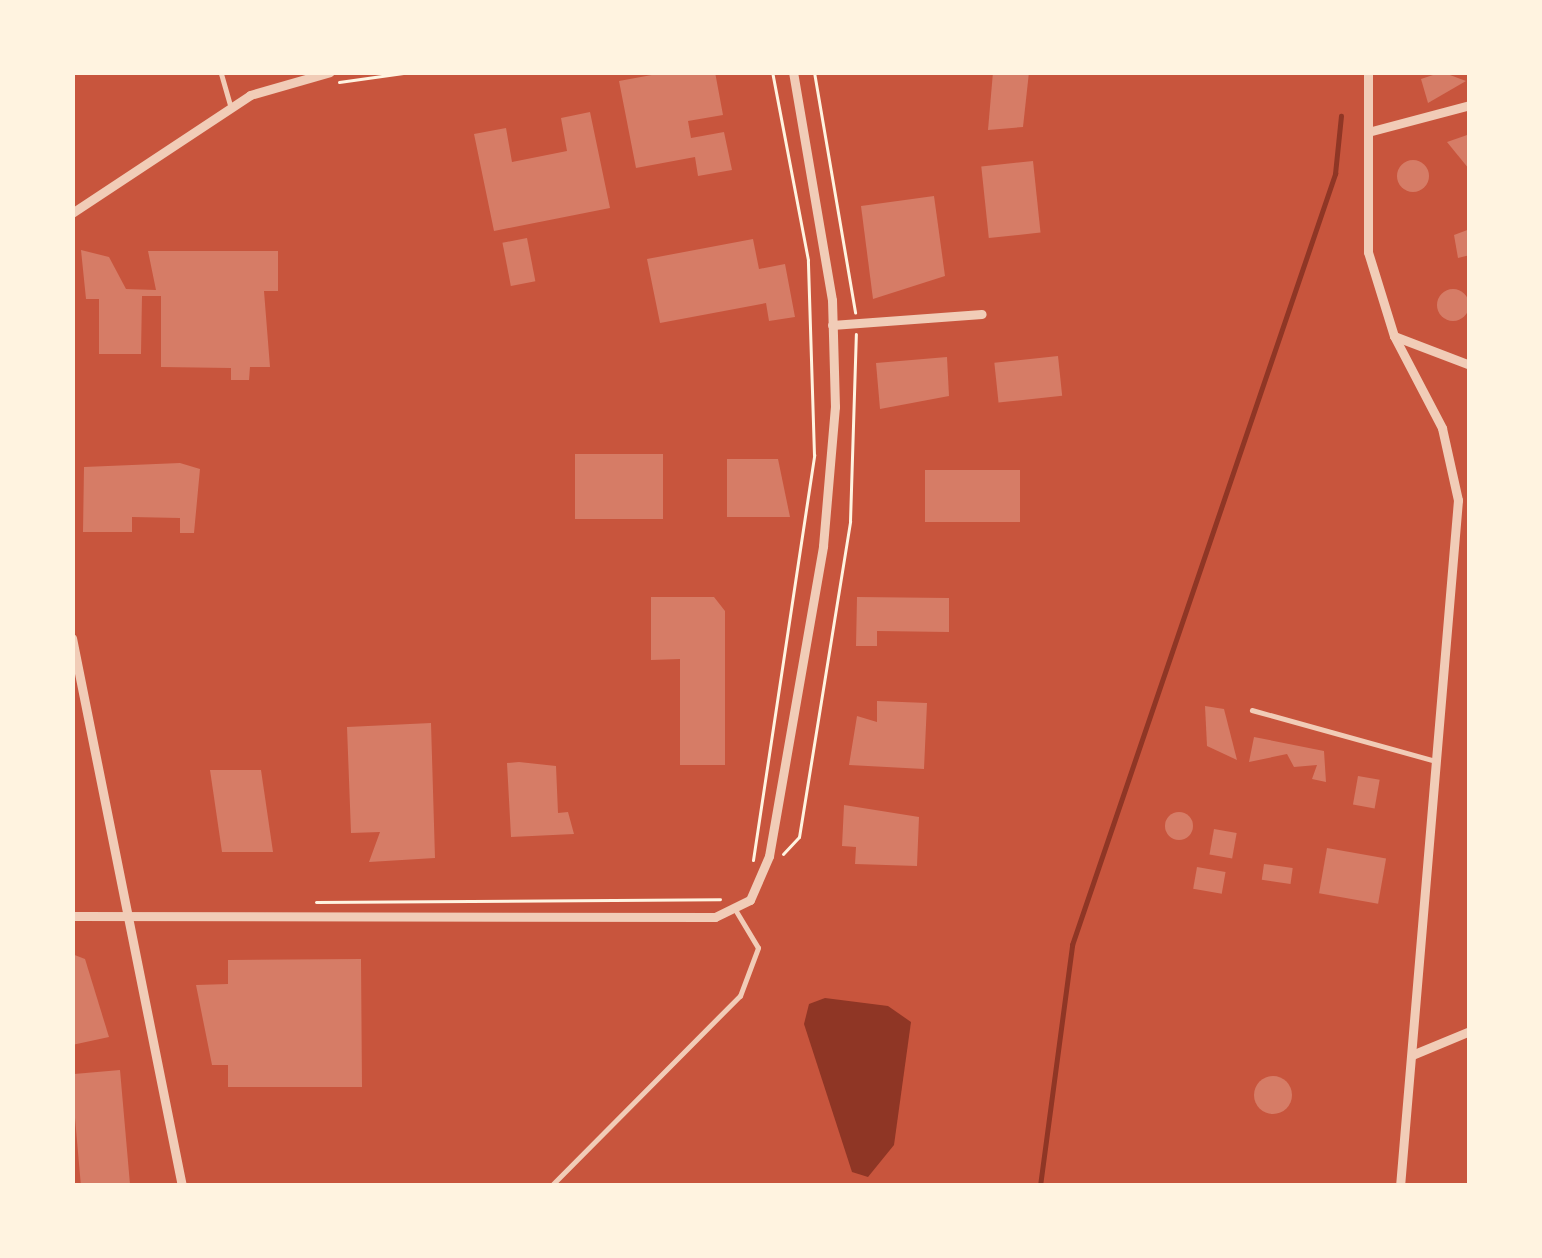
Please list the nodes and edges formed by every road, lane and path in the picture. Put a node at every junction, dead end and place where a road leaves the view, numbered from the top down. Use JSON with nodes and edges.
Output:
{"nodes":[{"id":1,"x":221,"y":72,"type":"edge"},
{"id":2,"x":410,"y":72,"type":"edge"},
{"id":3,"x":772,"y":72,"type":"edge"},
{"id":4,"x":793,"y":72,"type":"edge"},
{"id":5,"x":1368,"y":72,"type":"edge"},
{"id":6,"x":329,"y":78,"type":"edge"},
{"id":7,"x":1470,"y":105,"type":"edge"},
{"id":8,"x":231,"y":108,"type":"junction"},
{"id":9,"x":1368,"y":132,"type":"junction"},
{"id":10,"x":72,"y":213,"type":"edge"},
{"id":11,"x":982,"y":314,"type":"dead end"},
{"id":12,"x":832,"y":325,"type":"junction"},
{"id":13,"x":1394,"y":336,"type":"junction"},
{"id":14,"x":1470,"y":364,"type":"edge"},
{"id":15,"x":1457,"y":534,"type":"junction"},
{"id":16,"x":1470,"y":535,"type":"edge"},
{"id":17,"x":72,"y":638,"type":"edge"},
{"id":18,"x":1252,"y":710,"type":"dead end"},
{"id":19,"x":1440,"y":764,"type":"junction"},
{"id":20,"x":750,"y":875,"type":"dead end"},
{"id":21,"x":728,"y":899,"type":"dead end"},
{"id":22,"x":301,"y":902,"type":"dead end"},
{"id":23,"x":737,"y":913,"type":"junction"},
{"id":24,"x":72,"y":916,"type":"edge"},
{"id":25,"x":131,"y":916,"type":"junction"},
{"id":26,"x":1470,"y":1031,"type":"edge"},
{"id":27,"x":1412,"y":1055,"type":"junction"},
{"id":28,"x":182,"y":1186,"type":"edge"},
{"id":29,"x":551,"y":1186,"type":"edge"},
{"id":30,"x":1400,"y":1186,"type":"edge"}],
"edges":[{"from":1,"to":8,"type":"lane"},
{"from":2,"to":6,"type":"path"},
{"from":3,"to":20,"type":"path"},
{"from":4,"to":12,"type":"street"},
{"from":5,"to":9,"type":"street"},
{"from":6,"to":8,"type":"street"},
{"from":7,"to":9,"type":"street"},
{"from":8,"to":10,"type":"street"},
{"from":9,"to":13,"type":"street"},
{"from":11,"to":12,"type":"street"},
{"from":12,"to":23,"type":"street"},
{"from":13,"to":14,"type":"street"},
{"from":13,"to":15,"type":"street"},
{"from":15,"to":16,"type":"street"},
{"from":15,"to":19,"type":"street"},
{"from":17,"to":25,"type":"street"},
{"from":18,"to":19,"type":"lane"},
{"from":19,"to":27,"type":"street"},
{"from":21,"to":22,"type":"path"},
{"from":23,"to":25,"type":"street"},
{"from":23,"to":29,"type":"lane"},
{"from":24,"to":25,"type":"street"},
{"from":25,"to":28,"type":"street"},
{"from":26,"to":27,"type":"street"},
{"from":27,"to":30,"type":"street"}]}
